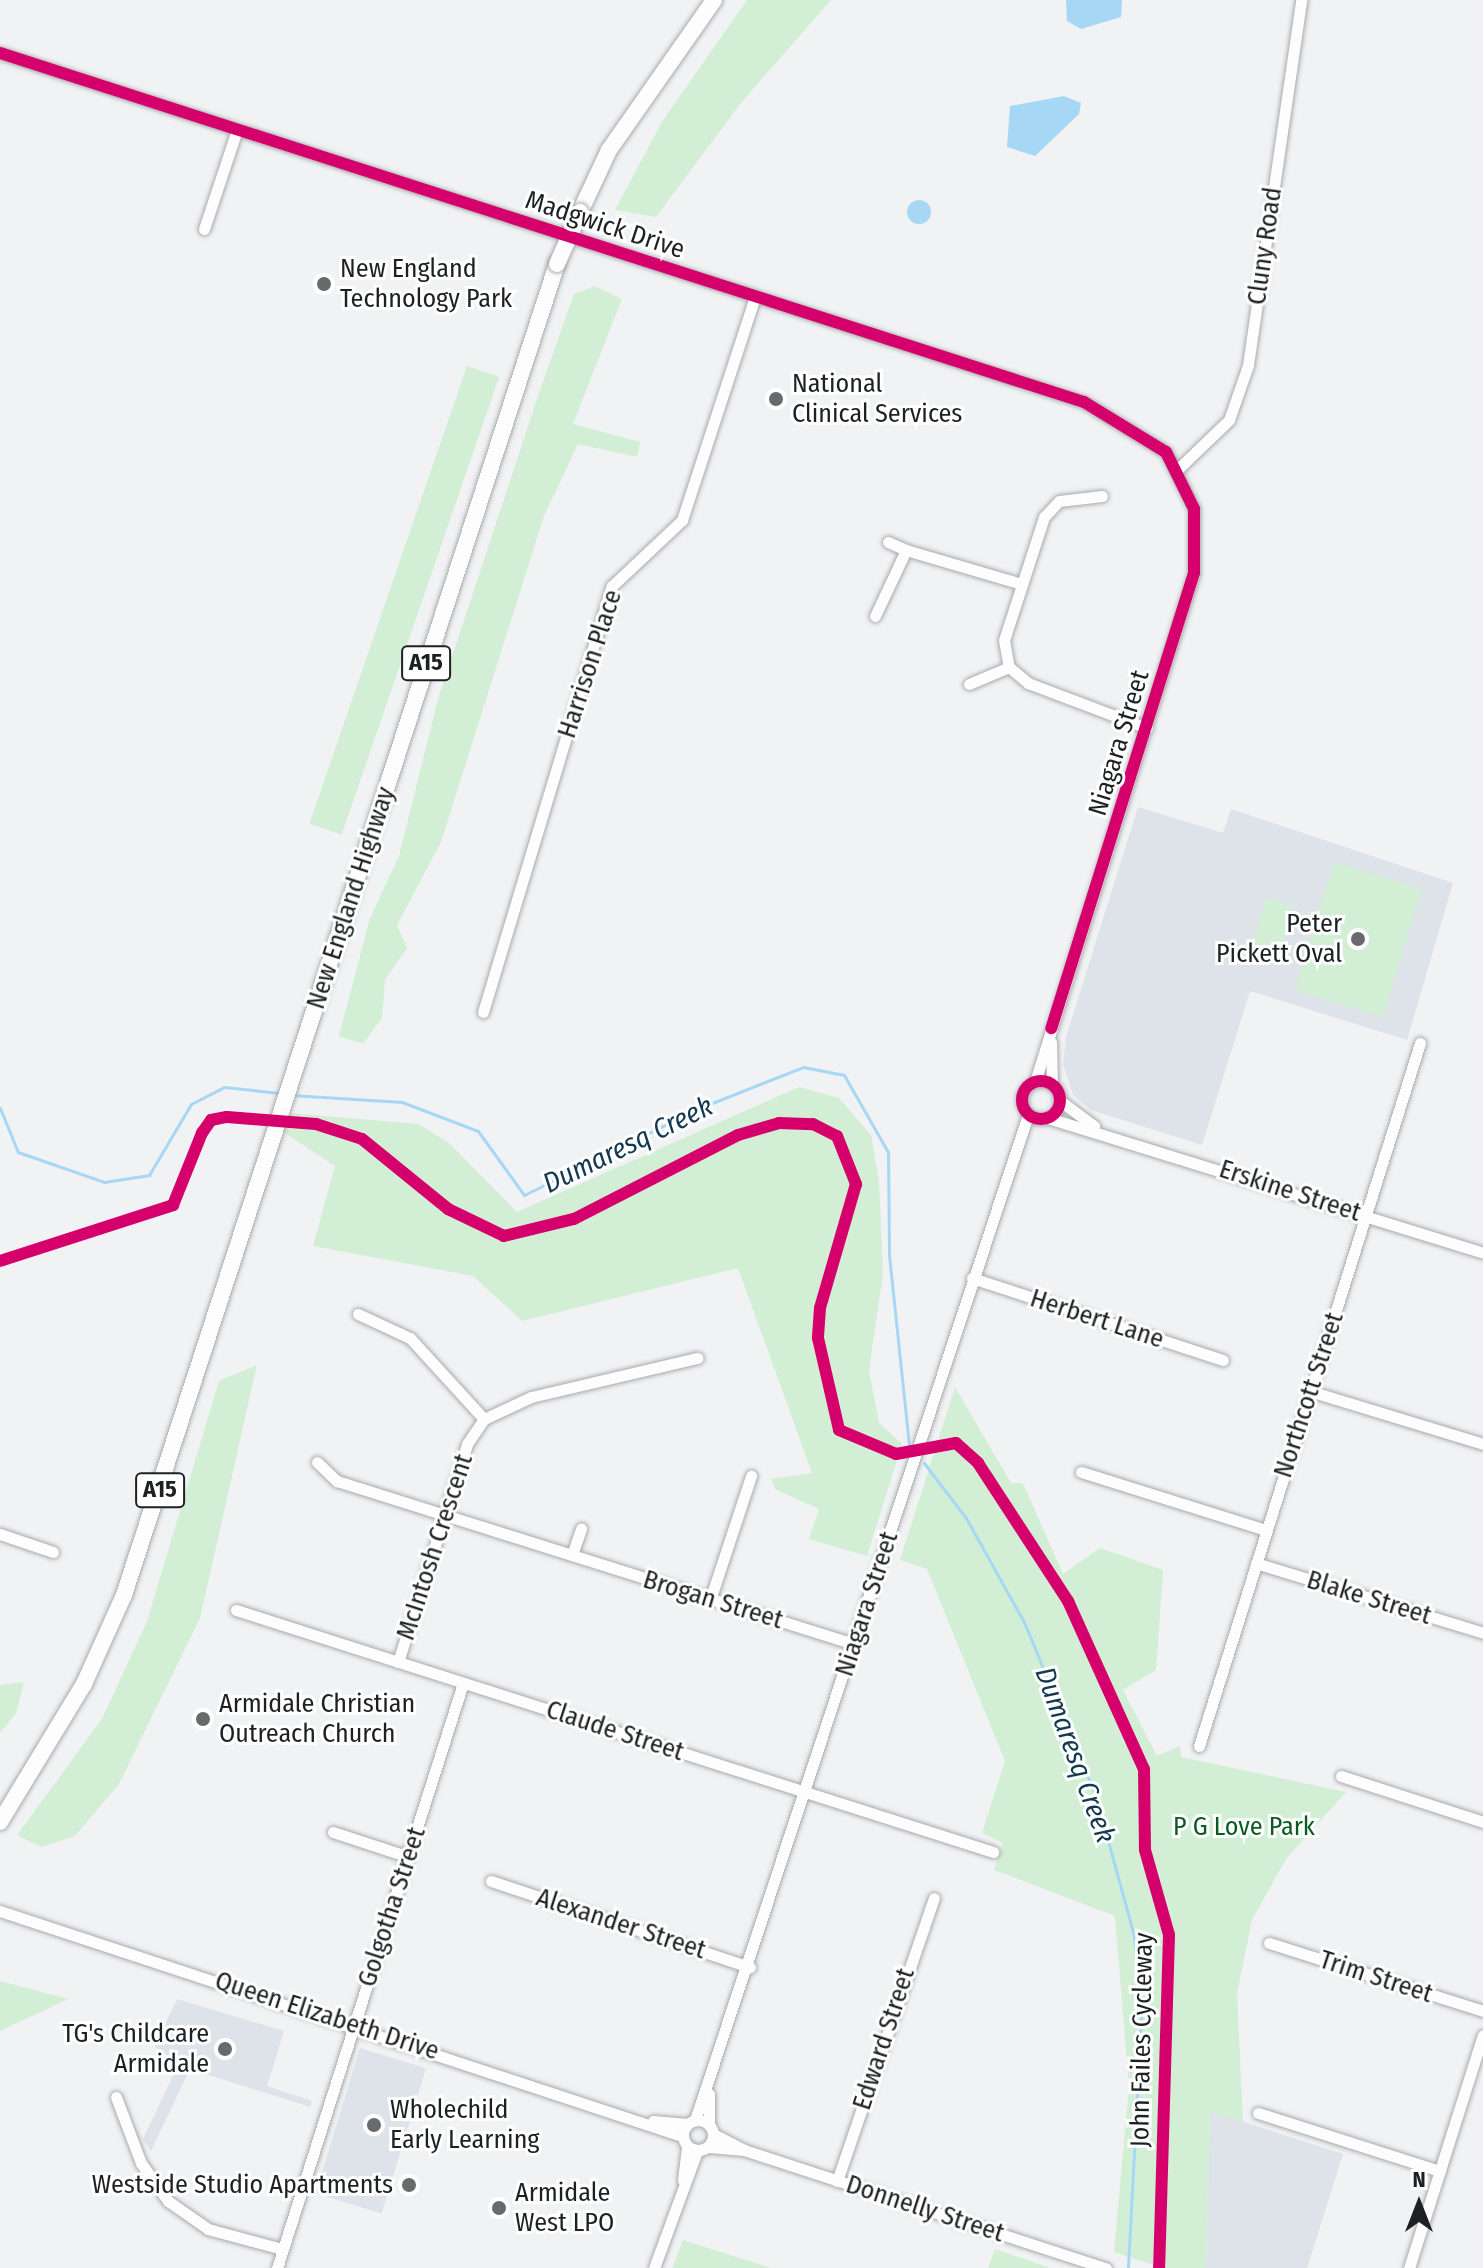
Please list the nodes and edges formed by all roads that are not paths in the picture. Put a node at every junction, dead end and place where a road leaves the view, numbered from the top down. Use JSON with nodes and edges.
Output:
{"nodes":[{"id":1,"x":714,"y":0,"type":"edge"},
{"id":2,"x":1301,"y":0,"type":"edge"},
{"id":3,"x":0,"y":53,"type":"edge"},
{"id":4,"x":237,"y":130,"type":"junction"},
{"id":5,"x":204,"y":229,"type":"dead end"},
{"id":6,"x":755,"y":296,"type":"junction"},
{"id":7,"x":1178,"y":469,"type":"junction"},
{"id":8,"x":1102,"y":496,"type":"dead end"},
{"id":9,"x":888,"y":542,"type":"dead end"},
{"id":10,"x":906,"y":550,"type":"junction"},
{"id":11,"x":1018,"y":583,"type":"junction"},
{"id":12,"x":875,"y":616,"type":"dead end"},
{"id":13,"x":1009,"y":667,"type":"junction"},
{"id":14,"x":969,"y":684,"type":"dead end"},
{"id":15,"x":1147,"y":728,"type":"junction"},
{"id":16,"x":483,"y":1012,"type":"dead end"},
{"id":17,"x":1051,"y":1028,"type":"junction"},
{"id":18,"x":1420,"y":1043,"type":"dead end"},
{"id":19,"x":1035,"y":1082,"type":"junction"},
{"id":20,"x":1052,"y":1085,"type":"junction"},
{"id":21,"x":1059,"y":1100,"type":"junction"},
{"id":22,"x":1028,"y":1115,"type":"junction"},
{"id":23,"x":1048,"y":1118,"type":"junction"},
{"id":24,"x":1097,"y":1128,"type":"junction"},
{"id":25,"x":1367,"y":1216,"type":"junction"},
{"id":26,"x":1483,"y":1253,"type":"edge"},
{"id":27,"x":972,"y":1278,"type":"junction"},
{"id":28,"x":358,"y":1314,"type":"dead end"},
{"id":29,"x":697,"y":1358,"type":"dead end"},
{"id":30,"x":1223,"y":1360,"type":"dead end"},
{"id":31,"x":1310,"y":1391,"type":"junction"},
{"id":32,"x":484,"y":1419,"type":"junction"},
{"id":33,"x":1483,"y":1444,"type":"edge"},
{"id":34,"x":317,"y":1462,"type":"dead end"},
{"id":35,"x":1081,"y":1472,"type":"dead end"},
{"id":36,"x":751,"y":1476,"type":"dead end"},
{"id":37,"x":443,"y":1514,"type":"junction"},
{"id":38,"x":581,"y":1529,"type":"dead end"},
{"id":39,"x":1266,"y":1530,"type":"junction"},
{"id":40,"x":0,"y":1534,"type":"edge"},
{"id":41,"x":53,"y":1552,"type":"dead end"},
{"id":42,"x":572,"y":1555,"type":"junction"},
{"id":43,"x":1256,"y":1563,"type":"junction"},
{"id":44,"x":710,"y":1600,"type":"junction"},
{"id":45,"x":236,"y":1610,"type":"dead end"},
{"id":46,"x":1483,"y":1633,"type":"edge"},
{"id":47,"x":854,"y":1644,"type":"junction"},
{"id":48,"x":398,"y":1662,"type":"junction"},
{"id":49,"x":463,"y":1683,"type":"junction"},
{"id":50,"x":1199,"y":1746,"type":"dead end"},
{"id":51,"x":1341,"y":1776,"type":"dead end"},
{"id":52,"x":807,"y":1792,"type":"junction"},
{"id":53,"x":3,"y":1815,"type":"edge"},
{"id":54,"x":1483,"y":1822,"type":"edge"},
{"id":55,"x":333,"y":1832,"type":"dead end"},
{"id":56,"x":993,"y":1852,"type":"dead end"},
{"id":57,"x":409,"y":1857,"type":"junction"},
{"id":58,"x":491,"y":1881,"type":"dead end"},
{"id":59,"x":934,"y":1898,"type":"dead end"},
{"id":60,"x":2,"y":1911,"type":"edge"},
{"id":61,"x":1269,"y":1943,"type":"dead end"},
{"id":62,"x":750,"y":1967,"type":"junction"},
{"id":63,"x":1483,"y":2011,"type":"edge"},
{"id":64,"x":353,"y":2025,"type":"junction"},
{"id":65,"x":1483,"y":2035,"type":"edge"},
{"id":66,"x":709,"y":2094,"type":"junction"},
{"id":67,"x":116,"y":2097,"type":"dead end"},
{"id":68,"x":1258,"y":2113,"type":"dead end"},
{"id":69,"x":653,"y":2121,"type":"junction"},
{"id":70,"x":692,"y":2122,"type":"junction"},
{"id":71,"x":711,"y":2129,"type":"junction"},
{"id":72,"x":694,"y":2145,"type":"junction"},
{"id":73,"x":744,"y":2150,"type":"junction"},
{"id":74,"x":1440,"y":2171,"type":"junction"},
{"id":75,"x":837,"y":2181,"type":"junction"},
{"id":76,"x":282,"y":2249,"type":"junction"},
{"id":77,"x":277,"y":2268,"type":"edge"},
{"id":78,"x":654,"y":2268,"type":"edge"},
{"id":79,"x":1106,"y":2268,"type":"edge"},
{"id":80,"x":1409,"y":2268,"type":"edge"}],
"edges":[{"from":1,"to":53,"type":"highway","name":"New England Highway","number":"A15","bridge":true},
{"from":2,"to":7,"type":"street","name":"Cluny Road"},
{"from":3,"to":4,"type":"street","name":"Madgwick Drive"},
{"from":4,"to":5,"type":"street"},
{"from":4,"to":6,"type":"street","name":"Madgwick Drive"},
{"from":6,"to":7,"type":"street","name":"Madgwick Drive"},
{"from":6,"to":16,"type":"street","name":"Harrison Place"},
{"from":7,"to":15,"type":"street","name":"Niagara Street"},
{"from":8,"to":11,"type":"street"},
{"from":9,"to":10,"type":"street"},
{"from":10,"to":11,"type":"street"},
{"from":10,"to":12,"type":"street"},
{"from":11,"to":13,"type":"street"},
{"from":13,"to":14,"type":"street"},
{"from":13,"to":15,"type":"street"},
{"from":15,"to":17,"type":"street","name":"Niagara Street"},
{"from":17,"to":19,"type":"street","name":"Niagara Street"},
{"from":17,"to":20,"type":"street","name":"Niagara Street"},
{"from":18,"to":25,"type":"street","name":"Northcott Street"},
{"from":19,"to":20,"type":"street"},
{"from":19,"to":22,"type":"street"},
{"from":20,"to":21,"type":"street"},
{"from":21,"to":23,"type":"street"},
{"from":21,"to":24,"type":"street","name":"Erskine Street"},
{"from":22,"to":23,"type":"street"},
{"from":22,"to":27,"type":"street","name":"Niagara Street"},
{"from":23,"to":24,"type":"street","name":"Erskine Street"},
{"from":24,"to":25,"type":"street","name":"Erskine Street"},
{"from":25,"to":26,"type":"street","name":"Erskine Street"},
{"from":25,"to":31,"type":"street","name":"Northcott Street"},
{"from":27,"to":30,"type":"street","name":"Herbert Lane"},
{"from":27,"to":47,"type":"street","name":"Niagara Street"},
{"from":28,"to":32,"type":"street"},
{"from":29,"to":32,"type":"street"},
{"from":31,"to":33,"type":"street"},
{"from":31,"to":39,"type":"street","name":"Northcott Street"},
{"from":32,"to":37,"type":"street","name":"McIntosh Crescent"},
{"from":34,"to":37,"type":"street","name":"Brogan Street"},
{"from":35,"to":39,"type":"street"},
{"from":36,"to":44,"type":"street"},
{"from":37,"to":42,"type":"street","name":"Brogan Street"},
{"from":37,"to":48,"type":"street","name":"McIntosh Crescent"},
{"from":38,"to":42,"type":"street"},
{"from":39,"to":43,"type":"street","name":"Northcott Street"},
{"from":40,"to":41,"type":"street"},
{"from":42,"to":44,"type":"street","name":"Brogan Street"},
{"from":43,"to":46,"type":"street","name":"Blake Street"},
{"from":43,"to":50,"type":"street","name":"Northcott Street"},
{"from":44,"to":47,"type":"street","name":"Brogan Street"},
{"from":45,"to":48,"type":"street","name":"Claude Street"},
{"from":47,"to":52,"type":"street","name":"Niagara Street"},
{"from":48,"to":49,"type":"street","name":"Claude Street"},
{"from":49,"to":52,"type":"street","name":"Claude Street"},
{"from":49,"to":57,"type":"street","name":"Golgotha Street"},
{"from":51,"to":54,"type":"street"},
{"from":52,"to":56,"type":"street","name":"Claude Street"},
{"from":52,"to":62,"type":"street","name":"Niagara Street"},
{"from":55,"to":57,"type":"street"},
{"from":57,"to":64,"type":"street","name":"Golgotha Street"},
{"from":58,"to":62,"type":"street","name":"Alexander Street"},
{"from":59,"to":75,"type":"street","name":"Edward Street"},
{"from":60,"to":64,"type":"street","name":"Queen Elizabeth Drive"},
{"from":61,"to":63,"type":"street","name":"Trim Street"},
{"from":62,"to":66,"type":"street","name":"Niagara Street"},
{"from":64,"to":69,"type":"street","name":"Queen Elizabeth Drive"},
{"from":64,"to":76,"type":"street","name":"Golgotha Street"},
{"from":65,"to":74,"type":"street"},
{"from":66,"to":70,"type":"street","name":"Niagara Street"},
{"from":66,"to":71,"type":"street","name":"Niagara Street"},
{"from":67,"to":76,"type":"street"},
{"from":68,"to":74,"type":"street"},
{"from":69,"to":70,"type":"street","name":"Queen Elizabeth Drive"},
{"from":69,"to":72,"type":"street","name":"Queen Elizabeth Drive"},
{"from":70,"to":71,"type":"street","name":"Queen Elizabeth Drive"},
{"from":70,"to":72,"type":"street","name":"Niagara Street"},
{"from":71,"to":72,"type":"street","name":"Niagara Street"},
{"from":71,"to":73,"type":"street","name":"Donnelly Street"},
{"from":72,"to":73,"type":"street","name":"Donnelly Street"},
{"from":72,"to":78,"type":"street"},
{"from":73,"to":75,"type":"street","name":"Donnelly Street"},
{"from":74,"to":80,"type":"street"},
{"from":75,"to":79,"type":"street","name":"Donnelly Street"},
{"from":76,"to":77,"type":"street","name":"Golgotha Street"}]}
